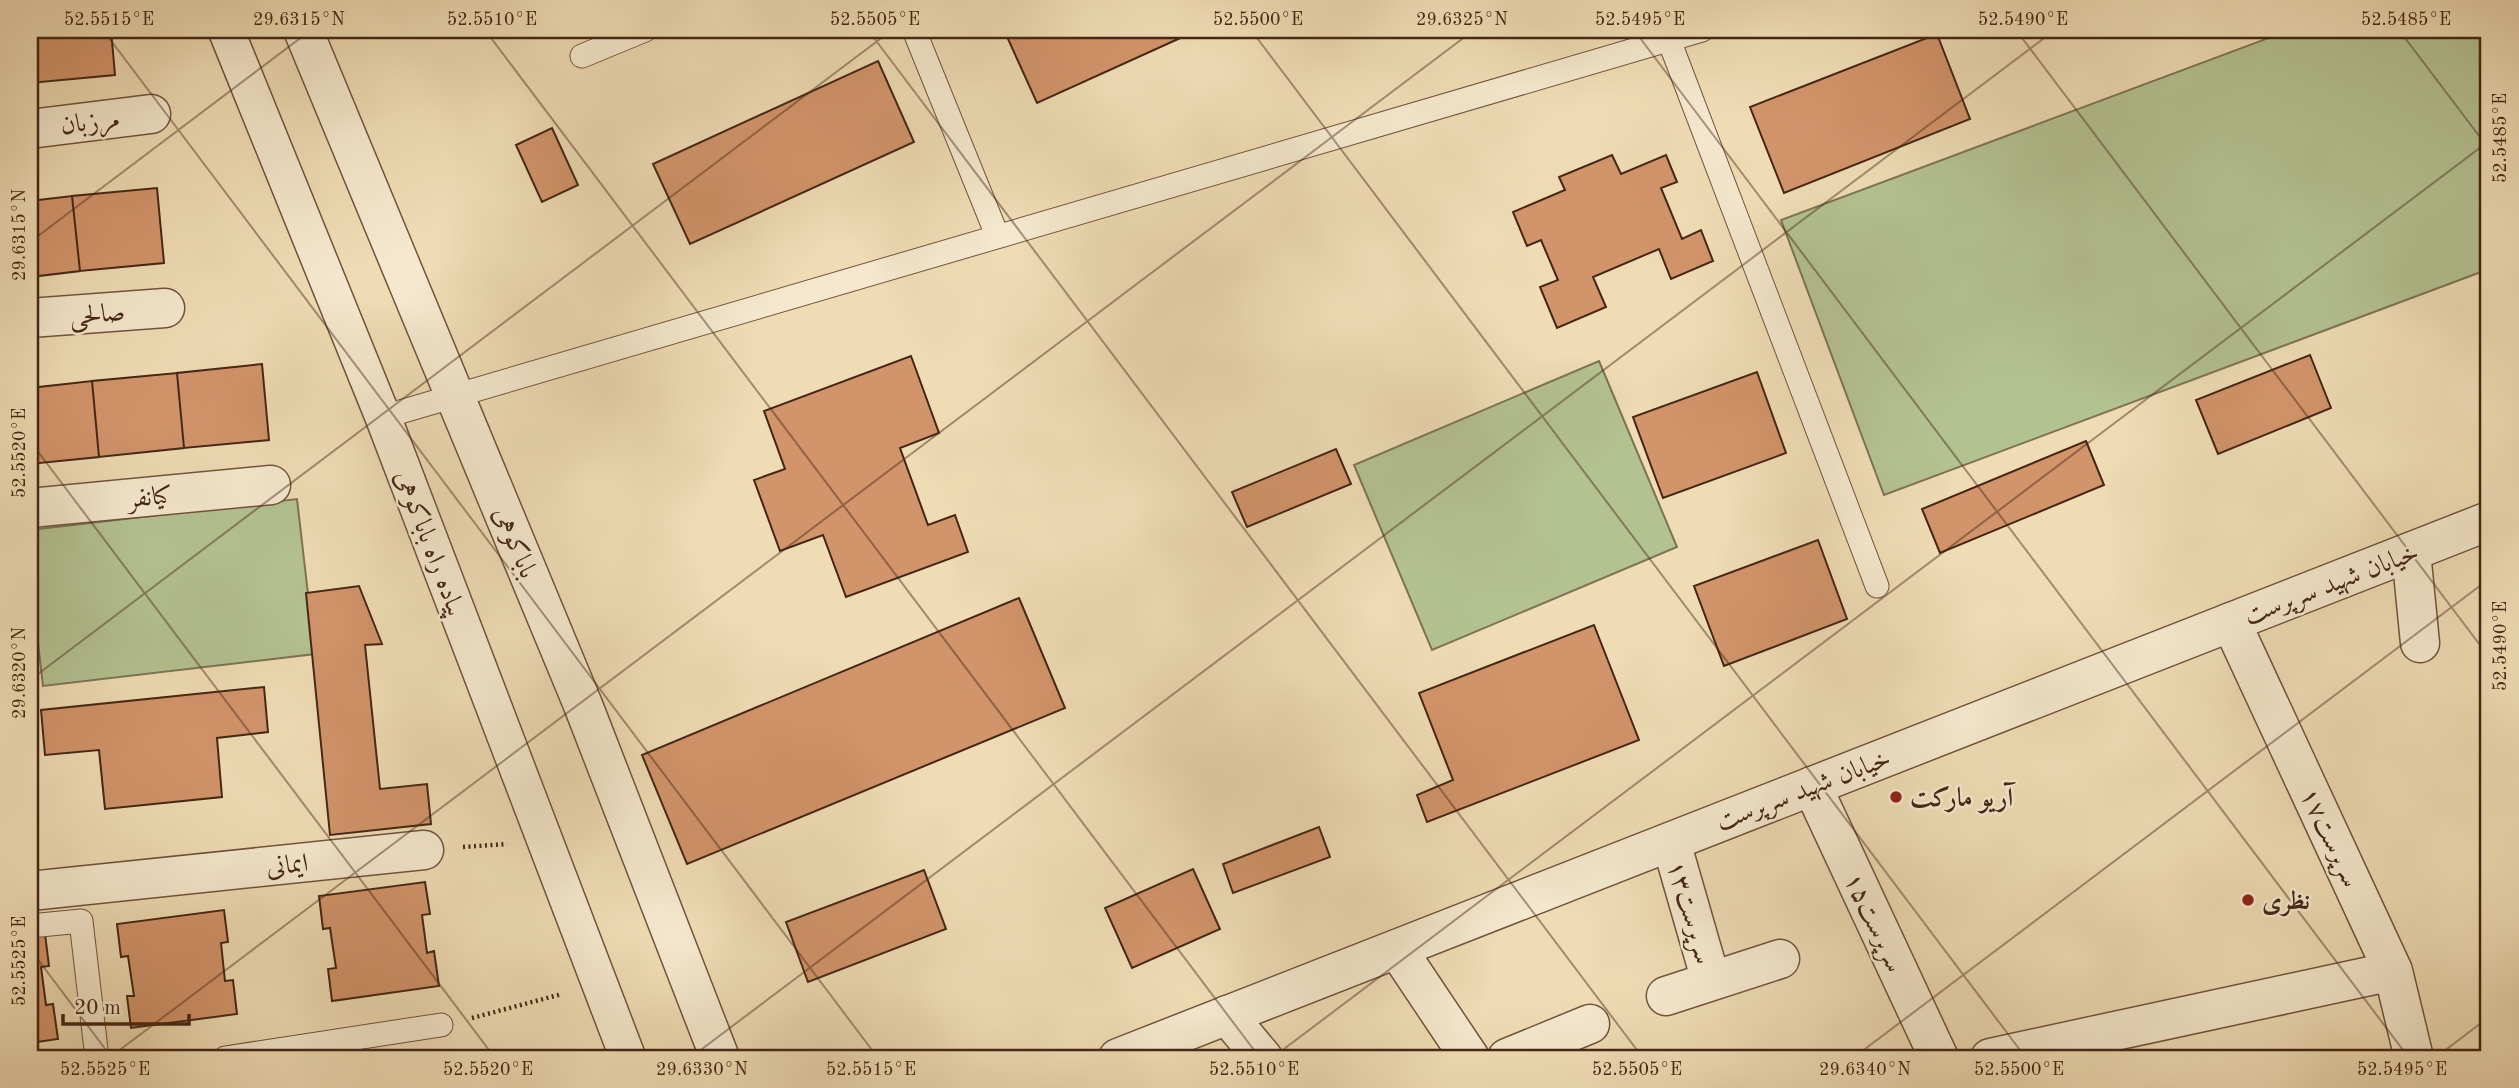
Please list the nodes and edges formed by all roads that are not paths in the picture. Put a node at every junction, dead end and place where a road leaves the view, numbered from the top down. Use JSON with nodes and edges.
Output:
{"nodes":[{"id":1,"x":226,"y":30,"type":"edge"},
{"id":2,"x":303,"y":30,"type":"edge"},
{"id":3,"x":645,"y":30,"type":"edge"},
{"id":4,"x":914,"y":30,"type":"edge"},
{"id":5,"x":1702,"y":30,"type":"edge"},
{"id":6,"x":1669,"y":40,"type":"junction"},
{"id":7,"x":582,"y":56,"type":"dead end"},
{"id":8,"x":150,"y":114,"type":"dead end"},
{"id":9,"x":30,"y":129,"type":"edge"},
{"id":10,"x":997,"y":236,"type":"junction"},
{"id":11,"x":165,"y":308,"type":"dead end"},
{"id":12,"x":30,"y":318,"type":"edge"},
{"id":13,"x":383,"y":417,"type":"junction"},
{"id":14,"x":271,"y":485,"type":"dead end"},
{"id":15,"x":30,"y":508,"type":"edge"},
{"id":16,"x":2488,"y":524,"type":"edge"},
{"id":17,"x":2411,"y":552,"type":"junction"},
{"id":18,"x":1877,"y":586,"type":"dead end"},
{"id":19,"x":2231,"y":622,"type":"junction"},
{"id":20,"x":2420,"y":643,"type":"dead end"},
{"id":21,"x":1812,"y":786,"type":"junction"},
{"id":22,"x":1671,"y":842,"type":"junction"},
{"id":23,"x":424,"y":850,"type":"road end"},
{"id":24,"x":30,"y":891,"type":"edge"},
{"id":25,"x":30,"y":926,"type":"edge"},
{"id":26,"x":1397,"y":949,"type":"junction"},
{"id":27,"x":1780,"y":959,"type":"dead end"},
{"id":28,"x":2393,"y":971,"type":"junction"},
{"id":29,"x":1711,"y":981,"type":"junction"},
{"id":30,"x":1666,"y":996,"type":"dead end"},
{"id":31,"x":1227,"y":1015,"type":"junction"},
{"id":32,"x":1590,"y":1024,"type":"dead end"},
{"id":33,"x":441,"y":1025,"type":"road end"},
{"id":34,"x":262,"y":1055,"type":"edge"},
{"id":35,"x":97,"y":1058,"type":"edge"},
{"id":36,"x":225,"y":1058,"type":"edge"},
{"id":37,"x":628,"y":1058,"type":"edge"},
{"id":38,"x":720,"y":1058,"type":"edge"},
{"id":39,"x":1118,"y":1058,"type":"edge"},
{"id":40,"x":1263,"y":1058,"type":"edge"},
{"id":41,"x":1470,"y":1058,"type":"edge"},
{"id":42,"x":1507,"y":1058,"type":"edge"},
{"id":43,"x":1938,"y":1058,"type":"edge"},
{"id":44,"x":1990,"y":1058,"type":"edge"},
{"id":45,"x":2414,"y":1058,"type":"edge"}],
"edges":[{"from":1,"to":13,"type":"street","name":"پیاده راه باباکوهی"},
{"from":2,"to":38,"type":"street","name":"باباکوهی"},
{"from":3,"to":7,"type":"lane"},
{"from":4,"to":10,"type":"lane"},
{"from":5,"to":6,"type":"lane"},
{"from":6,"to":10,"type":"lane"},
{"from":6,"to":18,"type":"lane"},
{"from":8,"to":9,"type":"street","name":"مرزبان"},
{"from":10,"to":13,"type":"lane"},
{"from":11,"to":12,"type":"street","name":"صالحی"},
{"from":13,"to":37,"type":"street","name":"پیاده راه باباکوهی"},
{"from":14,"to":15,"type":"street","name":"کیانفر"},
{"from":16,"to":17,"type":"street","name":"خیابان شهید سرپرست"},
{"from":17,"to":19,"type":"street","name":"خیابان شهید سرپرست"},
{"from":17,"to":20,"type":"street"},
{"from":19,"to":21,"type":"street","name":"خیابان شهید سرپرست"},
{"from":19,"to":28,"type":"street","name":"سرپرست۱۷"},
{"from":21,"to":22,"type":"street","name":"خیابان شهید سرپرست"},
{"from":21,"to":43,"type":"street","name":"سرپرست۱۵"},
{"from":22,"to":26,"type":"street","name":"خیابان شهید سرپرست"},
{"from":22,"to":29,"type":"street","name":"سرپرست۱۳"},
{"from":23,"to":24,"type":"street","name":"ایمانی"},
{"from":25,"to":35,"type":"lane"},
{"from":26,"to":31,"type":"street","name":"خیابان شهید سرپرست"},
{"from":26,"to":41,"type":"street"},
{"from":27,"to":29,"type":"street"},
{"from":28,"to":44,"type":"street"},
{"from":28,"to":45,"type":"street","name":"سرپرست۱۷"},
{"from":29,"to":30,"type":"street"},
{"from":31,"to":39,"type":"street","name":"خیابان شهید سرپرست"},
{"from":31,"to":40,"type":"street"},
{"from":32,"to":42,"type":"street"},
{"from":33,"to":34,"type":"lane"},
{"from":34,"to":36,"type":"lane"}]}
